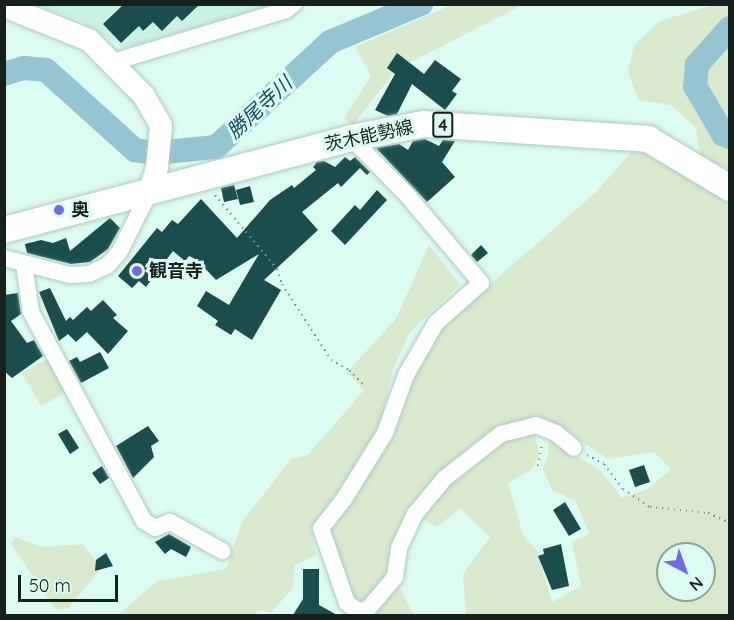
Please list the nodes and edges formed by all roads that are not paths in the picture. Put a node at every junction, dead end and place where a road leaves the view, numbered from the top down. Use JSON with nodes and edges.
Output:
{"nodes":[{"id":1,"x":294,"y":4,"type":"edge"},
{"id":2,"x":4,"y":6,"type":"edge"},
{"id":3,"x":113,"y":62,"type":"junction"},
{"id":4,"x":351,"y":138,"type":"junction"},
{"id":5,"x":729,"y":188,"type":"edge"},
{"id":6,"x":150,"y":191,"type":"junction"},
{"id":7,"x":4,"y":230,"type":"edge"},
{"id":8,"x":4,"y":258,"type":"edge"},
{"id":9,"x":24,"y":264,"type":"junction"},
{"id":10,"x":574,"y":448,"type":"road end"},
{"id":11,"x":222,"y":551,"type":"dead end"}],
"edges":[{"from":1,"to":3,"type":"street"},
{"from":2,"to":3,"type":"street"},
{"from":3,"to":6,"type":"street"},
{"from":4,"to":5,"type":"main road","name":"茨木能勢線","number":"4"},
{"from":4,"to":6,"type":"main road","name":"茨木能勢線","number":"4"},
{"from":4,"to":10,"type":"street"},
{"from":6,"to":7,"type":"main road","name":"茨木能勢線","number":"4"},
{"from":6,"to":9,"type":"street"},
{"from":8,"to":9,"type":"street"},
{"from":9,"to":11,"type":"street"}]}
